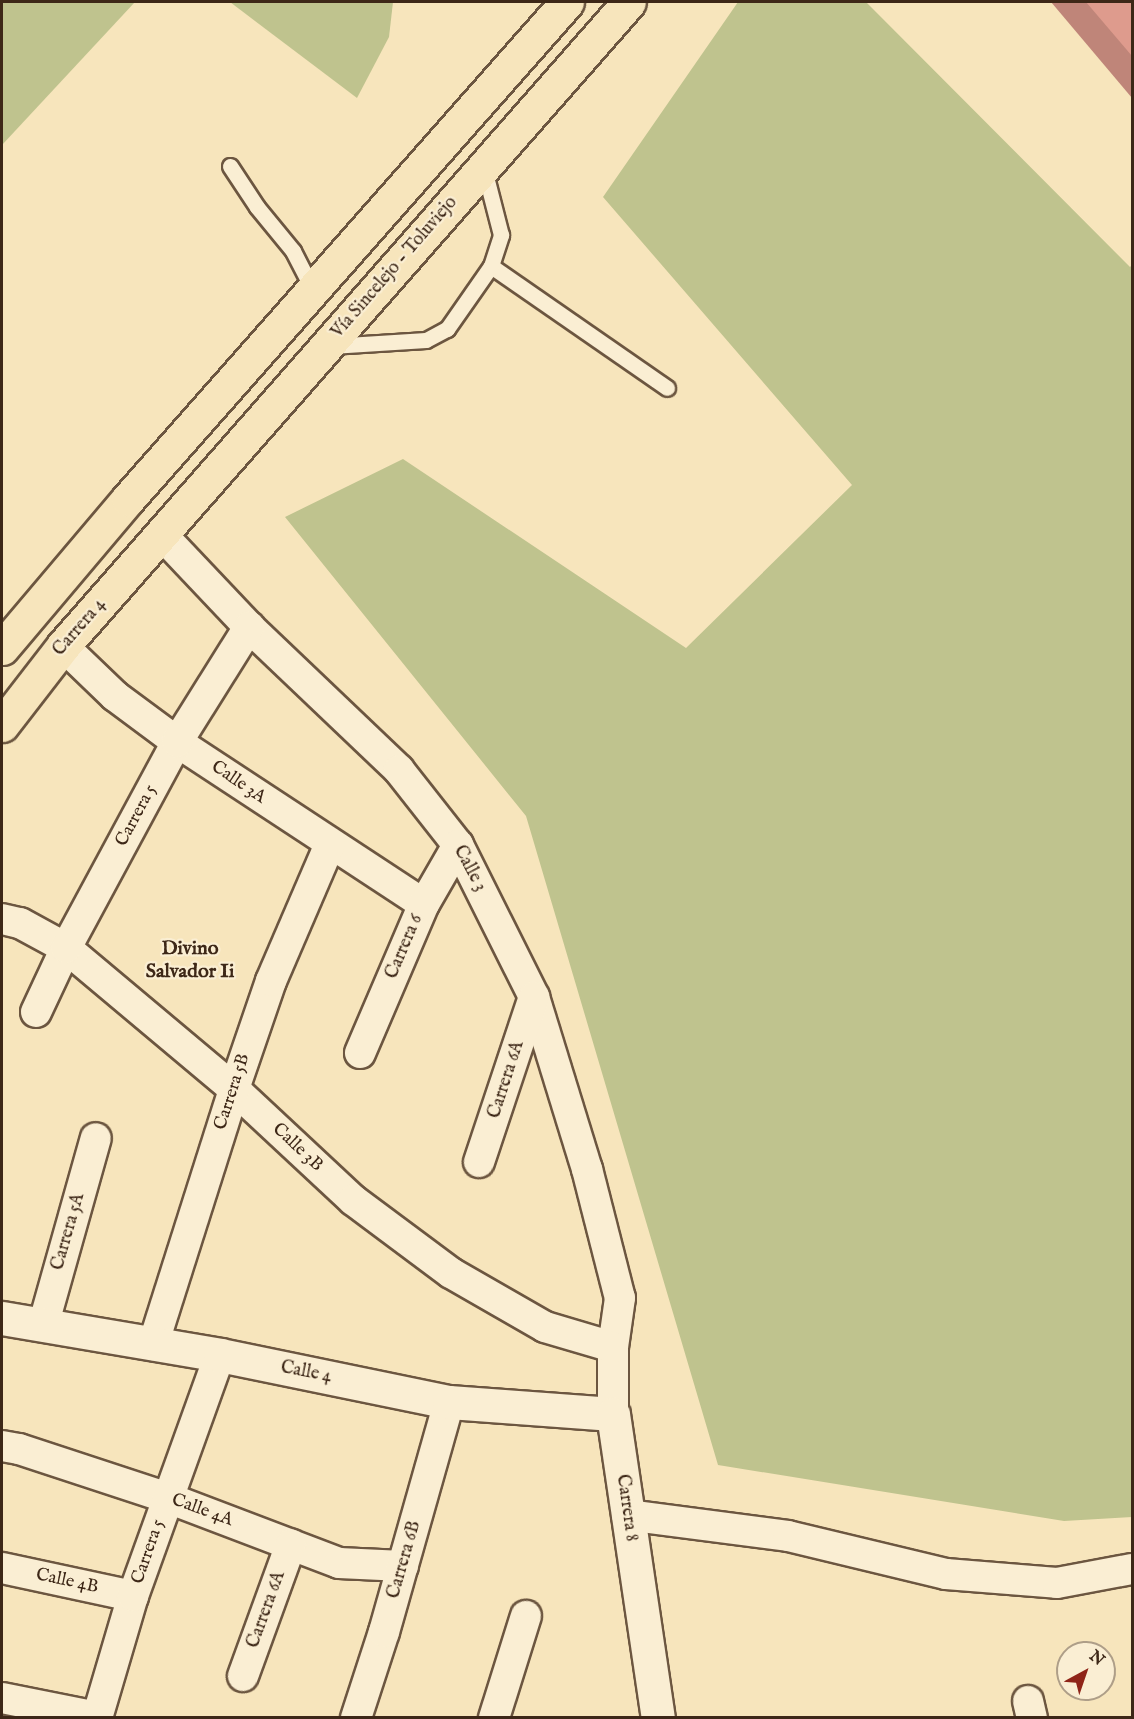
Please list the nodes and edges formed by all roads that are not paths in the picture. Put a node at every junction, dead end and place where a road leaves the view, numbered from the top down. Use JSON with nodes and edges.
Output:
{"nodes":[{"id":1,"x":567,"y":2,"type":"edge"},
{"id":2,"x":629,"y":2,"type":"edge"},
{"id":3,"x":230,"y":166,"type":"dead end"},
{"id":4,"x":483,"y":167,"type":"junction"},
{"id":5,"x":491,"y":266,"type":"junction"},
{"id":6,"x":313,"y":290,"type":"junction"},
{"id":7,"x":328,"y":346,"type":"junction"},
{"id":8,"x":667,"y":388,"type":"dead end"},
{"id":9,"x":162,"y":535,"type":"junction"},
{"id":10,"x":249,"y":627,"type":"junction"},
{"id":11,"x":63,"y":646,"type":"junction"},
{"id":12,"x":2,"y":648,"type":"edge"},
{"id":13,"x":2,"y":725,"type":"edge"},
{"id":14,"x":177,"y":742,"type":"junction"},
{"id":15,"x":330,"y":844,"type":"junction"},
{"id":16,"x":458,"y":846,"type":"junction"},
{"id":17,"x":424,"y":904,"type":"junction"},
{"id":18,"x":2,"y":919,"type":"edge"},
{"id":19,"x":66,"y":948,"type":"junction"},
{"id":20,"x":534,"y":997,"type":"junction"},
{"id":21,"x":36,"y":1012,"type":"dead end"},
{"id":22,"x":360,"y":1053,"type":"dead end"},
{"id":23,"x":234,"y":1089,"type":"junction"},
{"id":24,"x":96,"y":1138,"type":"dead end"},
{"id":25,"x":479,"y":1162,"type":"dead end"},
{"id":26,"x":620,"y":1298,"type":"joint"},
{"id":27,"x":2,"y":1318,"type":"edge"},
{"id":28,"x":43,"y":1326,"type":"junction"},
{"id":29,"x":153,"y":1345,"type":"junction"},
{"id":30,"x":613,"y":1347,"type":"junction"},
{"id":31,"x":220,"y":1355,"type":"junction"},
{"id":32,"x":449,"y":1402,"type":"junction"},
{"id":33,"x":612,"y":1413,"type":"junction"},
{"id":34,"x":2,"y":1446,"type":"edge"},
{"id":35,"x":168,"y":1498,"type":"junction"},
{"id":36,"x":627,"y":1515,"type":"junction"},
{"id":37,"x":291,"y":1544,"type":"junction"},
{"id":38,"x":403,"y":1566,"type":"junction"},
{"id":39,"x":2,"y":1568,"type":"edge"},
{"id":40,"x":1132,"y":1569,"type":"edge"},
{"id":41,"x":133,"y":1596,"type":"junction"},
{"id":42,"x":526,"y":1616,"type":"dead end"},
{"id":43,"x":243,"y":1677,"type":"dead end"},
{"id":44,"x":2,"y":1698,"type":"edge"},
{"id":45,"x":97,"y":1717,"type":"edge"},
{"id":46,"x":356,"y":1718,"type":"edge"},
{"id":47,"x":494,"y":1718,"type":"edge"},
{"id":48,"x":658,"y":1718,"type":"edge"}],
"edges":[{"from":1,"to":6,"type":"main road"},
{"from":2,"to":4,"type":"main road","name":"Vía Sincelejo - Toluviejo"},
{"from":3,"to":6,"type":"lane"},
{"from":4,"to":5,"type":"lane"},
{"from":4,"to":7,"type":"main road","name":"Vía Sincelejo - Toluviejo"},
{"from":5,"to":7,"type":"lane"},
{"from":5,"to":8,"type":"lane"},
{"from":6,"to":12,"type":"main road"},
{"from":7,"to":9,"type":"main road","name":"Vía Sincelejo - Toluviejo"},
{"from":9,"to":10,"type":"street","name":"Calle 3"},
{"from":9,"to":11,"type":"main road","name":"Carrera 4"},
{"from":10,"to":14,"type":"street","name":"Carrera 5"},
{"from":10,"to":16,"type":"street","name":"Calle 3"},
{"from":11,"to":13,"type":"main road","name":"Carrera 4"},
{"from":11,"to":14,"type":"street","name":"Calle 3A"},
{"from":14,"to":15,"type":"street","name":"Calle 3A"},
{"from":14,"to":19,"type":"street","name":"Carrera 5"},
{"from":15,"to":17,"type":"street","name":"Calle 3A"},
{"from":15,"to":23,"type":"street","name":"Carrera 5B"},
{"from":16,"to":17,"type":"street","name":"Carrera 6"},
{"from":16,"to":20,"type":"street","name":"Calle 3"},
{"from":17,"to":22,"type":"street","name":"Carrera 6"},
{"from":18,"to":19,"type":"street","name":"Calle 3B"},
{"from":19,"to":21,"type":"street","name":"Carrera 5"},
{"from":19,"to":23,"type":"street","name":"Calle 3B"},
{"from":20,"to":25,"type":"street","name":"Carrera 6A"},
{"from":20,"to":26,"type":"street","name":"Calle 3"},
{"from":23,"to":29,"type":"street","name":"Carrera 5B"},
{"from":23,"to":30,"type":"street","name":"Calle 3B"},
{"from":24,"to":28,"type":"street","name":"Carrera 5A"},
{"from":26,"to":30,"type":"street","name":"Carrera 8"},
{"from":27,"to":28,"type":"street","name":"Calle 4"},
{"from":28,"to":29,"type":"street","name":"Calle 4"},
{"from":29,"to":31,"type":"street","name":"Calle 4"},
{"from":30,"to":33,"type":"street","name":"Carrera 8"},
{"from":31,"to":32,"type":"street","name":"Calle 4"},
{"from":31,"to":35,"type":"street","name":"Carrera 5"},
{"from":32,"to":33,"type":"street","name":"Calle 4"},
{"from":32,"to":38,"type":"street","name":"Carrera 6B"},
{"from":33,"to":36,"type":"street","name":"Carrera 8"},
{"from":34,"to":35,"type":"street","name":"Calle 4A"},
{"from":35,"to":37,"type":"street","name":"Calle 4A"},
{"from":35,"to":41,"type":"street","name":"Carrera 5"},
{"from":36,"to":40,"type":"street"},
{"from":36,"to":48,"type":"street","name":"Carrera 8"},
{"from":37,"to":38,"type":"street","name":"Calle 4A"},
{"from":37,"to":43,"type":"street","name":"Carrera 6A"},
{"from":38,"to":46,"type":"street","name":"Carrera 6B"},
{"from":39,"to":41,"type":"street","name":"Calle 4B"},
{"from":41,"to":45,"type":"street","name":"Carrera 5"},
{"from":42,"to":47,"type":"street"},
{"from":44,"to":45,"type":"street"}]}
